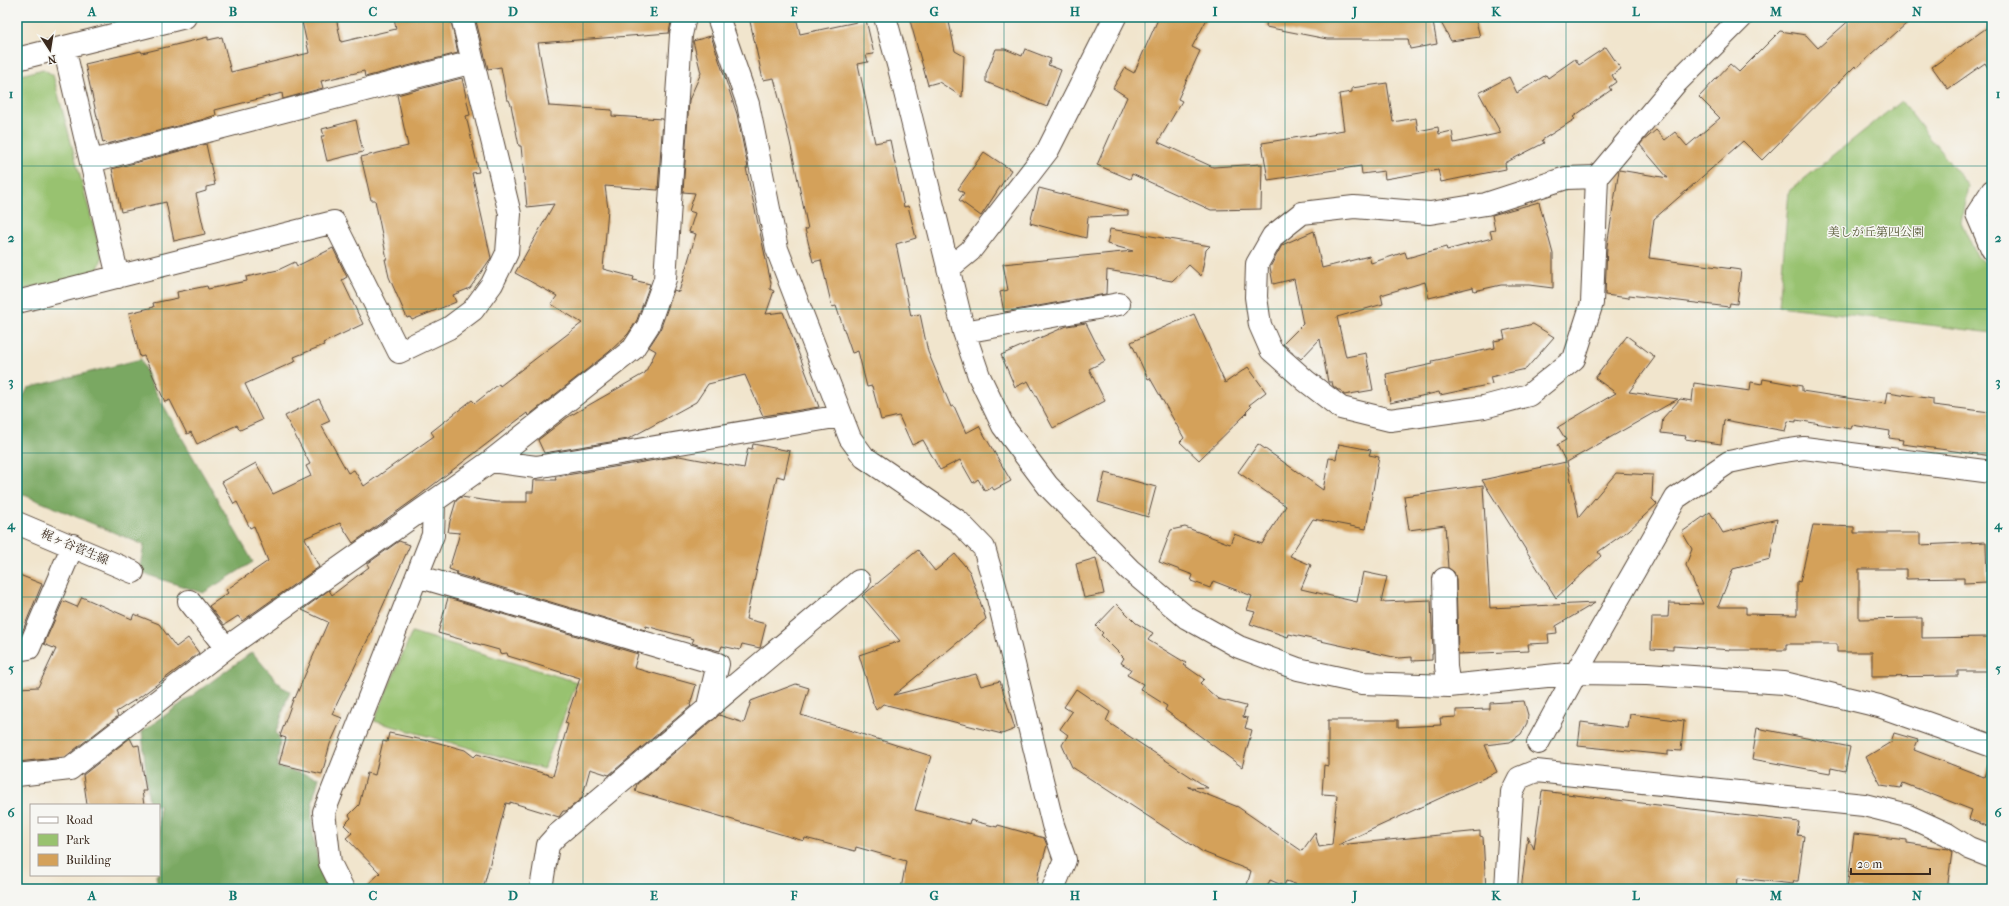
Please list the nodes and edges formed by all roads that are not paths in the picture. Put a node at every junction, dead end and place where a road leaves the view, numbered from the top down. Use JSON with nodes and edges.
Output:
{"nodes":[{"id":1,"x":185,"y":17,"type":"edge"},
{"id":2,"x":462,"y":17,"type":"edge"},
{"id":3,"x":685,"y":17,"type":"edge"},
{"id":4,"x":718,"y":17,"type":"edge"},
{"id":5,"x":885,"y":17,"type":"edge"},
{"id":6,"x":1115,"y":17,"type":"edge"},
{"id":7,"x":1742,"y":17,"type":"edge"},
{"id":8,"x":64,"y":47,"type":"junction"},
{"id":9,"x":17,"y":59,"type":"edge"},
{"id":10,"x":474,"y":62,"type":"junction"},
{"id":11,"x":92,"y":161,"type":"junction"},
{"id":12,"x":1597,"y":177,"type":"junction"},
{"id":13,"x":1992,"y":191,"type":"edge"},
{"id":14,"x":1992,"y":249,"type":"edge"},
{"id":15,"x":948,"y":269,"type":"junction"},
{"id":16,"x":118,"y":277,"type":"junction"},
{"id":17,"x":17,"y":302,"type":"edge"},
{"id":18,"x":1119,"y":304,"type":"dead end"},
{"id":19,"x":964,"y":332,"type":"junction"},
{"id":20,"x":841,"y":416,"type":"junction"},
{"id":21,"x":491,"y":461,"type":"junction"},
{"id":22,"x":1992,"y":472,"type":"edge"},
{"id":23,"x":434,"y":502,"type":"junction"},
{"id":24,"x":17,"y":523,"type":"edge"},
{"id":25,"x":74,"y":545,"type":"junction"},
{"id":26,"x":133,"y":572,"type":"dead end"},
{"id":27,"x":417,"y":576,"type":"junction"},
{"id":28,"x":1444,"y":579,"type":"dead end"},
{"id":29,"x":859,"y":581,"type":"dead end"},
{"id":30,"x":189,"y":601,"type":"dead end"},
{"id":31,"x":226,"y":648,"type":"junction"},
{"id":32,"x":17,"y":650,"type":"edge"},
{"id":33,"x":1576,"y":673,"type":"junction"},
{"id":34,"x":1449,"y":686,"type":"junction"},
{"id":35,"x":707,"y":710,"type":"junction"},
{"id":36,"x":1538,"y":743,"type":"dead end"},
{"id":37,"x":1992,"y":746,"type":"edge"},
{"id":38,"x":17,"y":775,"type":"edge"},
{"id":39,"x":1992,"y":857,"type":"edge"},
{"id":40,"x":343,"y":889,"type":"edge"},
{"id":41,"x":541,"y":889,"type":"edge"},
{"id":42,"x":1053,"y":889,"type":"edge"},
{"id":43,"x":1506,"y":889,"type":"edge"}],
"edges":[{"from":1,"to":8,"type":"street"},
{"from":2,"to":10,"type":"street"},
{"from":3,"to":21,"type":"street"},
{"from":4,"to":20,"type":"street"},
{"from":5,"to":15,"type":"street"},
{"from":6,"to":15,"type":"street"},
{"from":7,"to":12,"type":"street"},
{"from":8,"to":9,"type":"street"},
{"from":8,"to":11,"type":"street"},
{"from":10,"to":11,"type":"street"},
{"from":10,"to":16,"type":"street"},
{"from":11,"to":16,"type":"street"},
{"from":12,"to":12,"type":"street"},
{"from":13,"to":14,"type":"street"},
{"from":15,"to":19,"type":"street"},
{"from":16,"to":17,"type":"street"},
{"from":18,"to":19,"type":"street"},
{"from":19,"to":34,"type":"street"},
{"from":20,"to":21,"type":"street"},
{"from":20,"to":42,"type":"street"},
{"from":21,"to":23,"type":"street"},
{"from":22,"to":33,"type":"street"},
{"from":23,"to":27,"type":"street"},
{"from":23,"to":31,"type":"street"},
{"from":24,"to":25,"type":"street","name":"梶ヶ谷菅生線"},
{"from":25,"to":26,"type":"street","name":"梶ヶ谷菅生線"},
{"from":25,"to":32,"type":"street"},
{"from":27,"to":35,"type":"street"},
{"from":27,"to":40,"type":"street"},
{"from":28,"to":34,"type":"street"},
{"from":29,"to":35,"type":"street"},
{"from":30,"to":31,"type":"street"},
{"from":31,"to":38,"type":"street"},
{"from":33,"to":34,"type":"street"},
{"from":33,"to":36,"type":"street"},
{"from":33,"to":37,"type":"street"},
{"from":35,"to":41,"type":"street"},
{"from":39,"to":43,"type":"street"}]}
